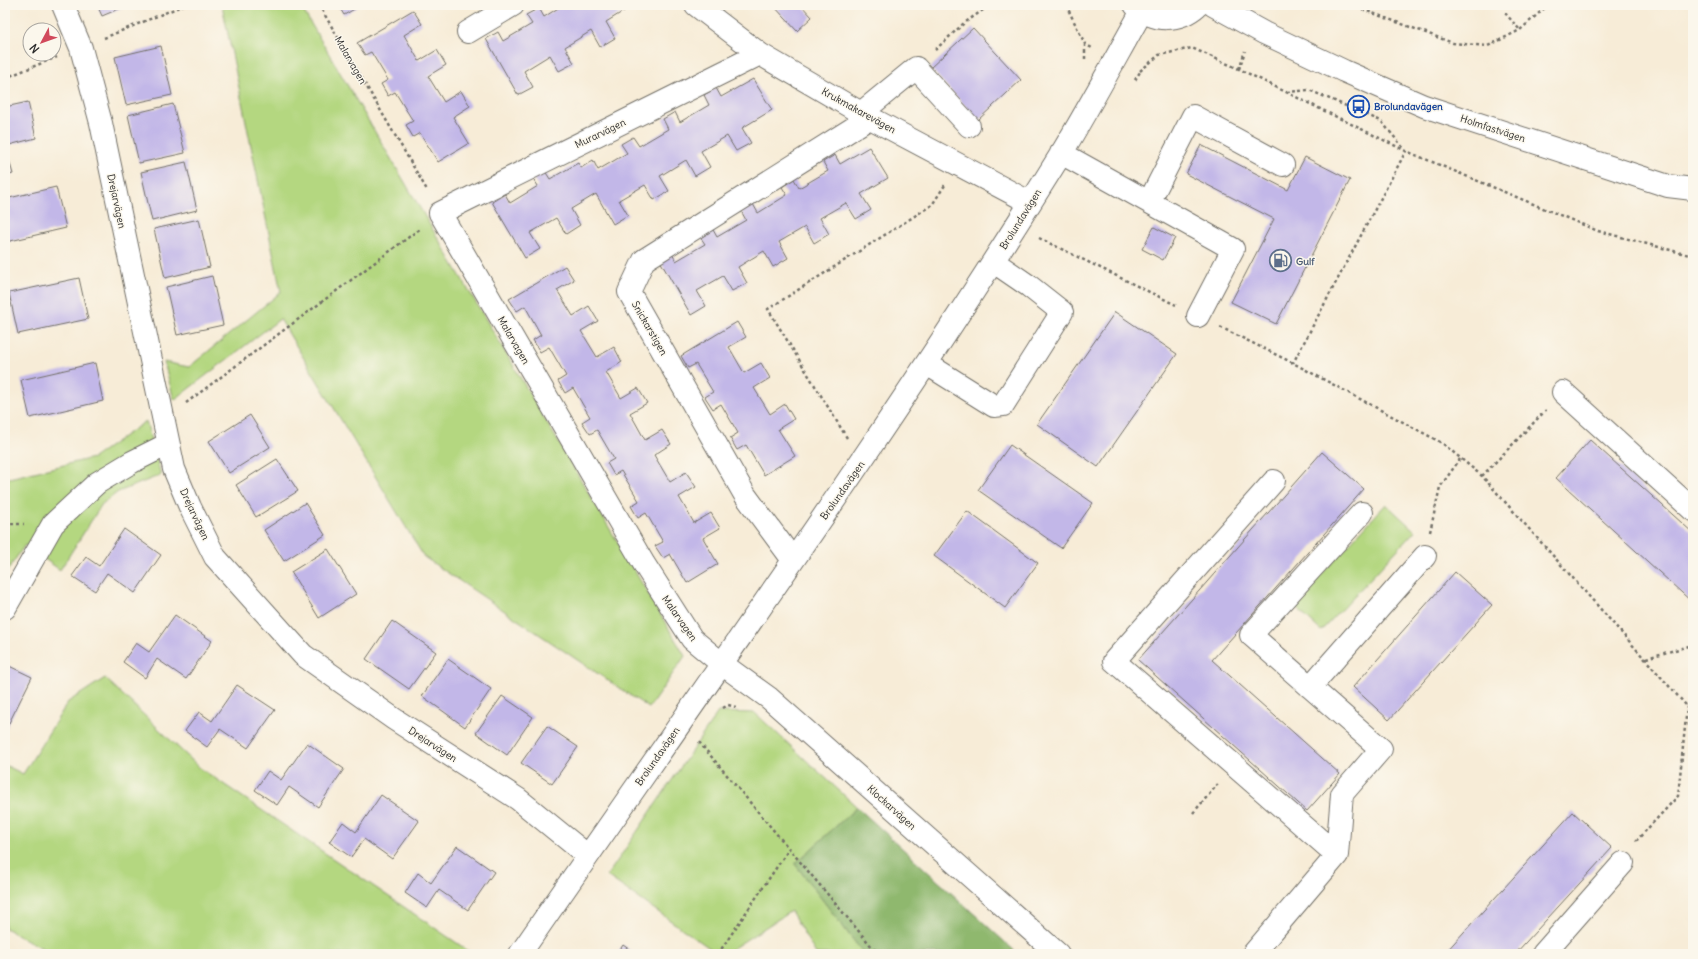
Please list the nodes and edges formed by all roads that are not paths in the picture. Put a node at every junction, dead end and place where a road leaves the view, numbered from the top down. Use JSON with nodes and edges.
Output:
{"nodes":[{"id":1,"x":63,"y":5,"type":"edge"},
{"id":2,"x":514,"y":5,"type":"edge"},
{"id":3,"x":696,"y":5,"type":"edge"},
{"id":4,"x":1198,"y":5,"type":"edge"},
{"id":5,"x":1213,"y":5,"type":"edge"},
{"id":6,"x":1138,"y":8,"type":"edge"},
{"id":7,"x":468,"y":32,"type":"dead end"},
{"id":8,"x":760,"y":54,"type":"junction"},
{"id":9,"x":866,"y":115,"type":"junction"},
{"id":10,"x":968,"y":126,"type":"dead end"},
{"id":11,"x":1061,"y":153,"type":"junction"},
{"id":12,"x":1283,"y":165,"type":"dead end"},
{"id":13,"x":1693,"y":189,"type":"edge"},
{"id":14,"x":1029,"y":202,"type":"junction"},
{"id":15,"x":1149,"y":202,"type":"junction"},
{"id":16,"x":440,"y":213,"type":"joint"},
{"id":17,"x":994,"y":262,"type":"junction"},
{"id":18,"x":1198,"y":316,"type":"road end"},
{"id":19,"x":927,"y":364,"type":"junction"},
{"id":20,"x":1563,"y":392,"type":"road end"},
{"id":21,"x":168,"y":444,"type":"junction"},
{"id":22,"x":1274,"y":481,"type":"dead end"},
{"id":23,"x":1693,"y":510,"type":"edge"},
{"id":24,"x":1362,"y":513,"type":"dead end"},
{"id":25,"x":1425,"y":556,"type":"road end"},
{"id":26,"x":794,"y":560,"type":"junction"},
{"id":27,"x":5,"y":608,"type":"edge"},
{"id":28,"x":722,"y":664,"type":"junction"},
{"id":29,"x":1310,"y":687,"type":"junction"},
{"id":30,"x":1337,"y":855,"type":"junction"},
{"id":31,"x":588,"y":856,"type":"junction"},
{"id":32,"x":1623,"y":863,"type":"road end"},
{"id":33,"x":520,"y":954,"type":"edge"},
{"id":34,"x":1058,"y":954,"type":"edge"},
{"id":35,"x":1253,"y":954,"type":"edge"},
{"id":36,"x":1543,"y":954,"type":"edge"}],
"edges":[{"from":1,"to":21,"type":"street","name":"Drejarvägen"},
{"from":2,"to":7,"type":"street"},
{"from":3,"to":8,"type":"street","name":"Krukmakarevägen"},
{"from":4,"to":6,"type":"street"},
{"from":5,"to":13,"type":"street","name":"Holmfastvägen"},
{"from":6,"to":11,"type":"street","name":"Brolundavägen"},
{"from":8,"to":9,"type":"street","name":"Krukmakarevägen"},
{"from":8,"to":16,"type":"street","name":"Murarvägen"},
{"from":9,"to":10,"type":"street"},
{"from":9,"to":14,"type":"street","name":"Krukmakarevägen"},
{"from":9,"to":26,"type":"street","name":"Snickarstigen"},
{"from":11,"to":14,"type":"street","name":"Brolundavägen"},
{"from":11,"to":15,"type":"street"},
{"from":12,"to":15,"type":"street"},
{"from":14,"to":17,"type":"street","name":"Brolundavägen"},
{"from":15,"to":18,"type":"street"},
{"from":16,"to":28,"type":"street","name":"Malarvagen"},
{"from":17,"to":19,"type":"street","name":"Brolundavägen"},
{"from":17,"to":19,"type":"street"},
{"from":19,"to":26,"type":"street","name":"Brolundavägen"},
{"from":20,"to":23,"type":"street"},
{"from":21,"to":27,"type":"street"},
{"from":21,"to":31,"type":"street","name":"Drejarvägen"},
{"from":22,"to":30,"type":"street"},
{"from":24,"to":29,"type":"street"},
{"from":25,"to":29,"type":"street"},
{"from":26,"to":28,"type":"street","name":"Brolundavägen"},
{"from":28,"to":31,"type":"street","name":"Brolundavägen"},
{"from":28,"to":34,"type":"street","name":"Klockarvägen"},
{"from":29,"to":30,"type":"street"},
{"from":30,"to":35,"type":"street"},
{"from":31,"to":33,"type":"street","name":"Brolundavägen"},
{"from":32,"to":36,"type":"street"}]}
